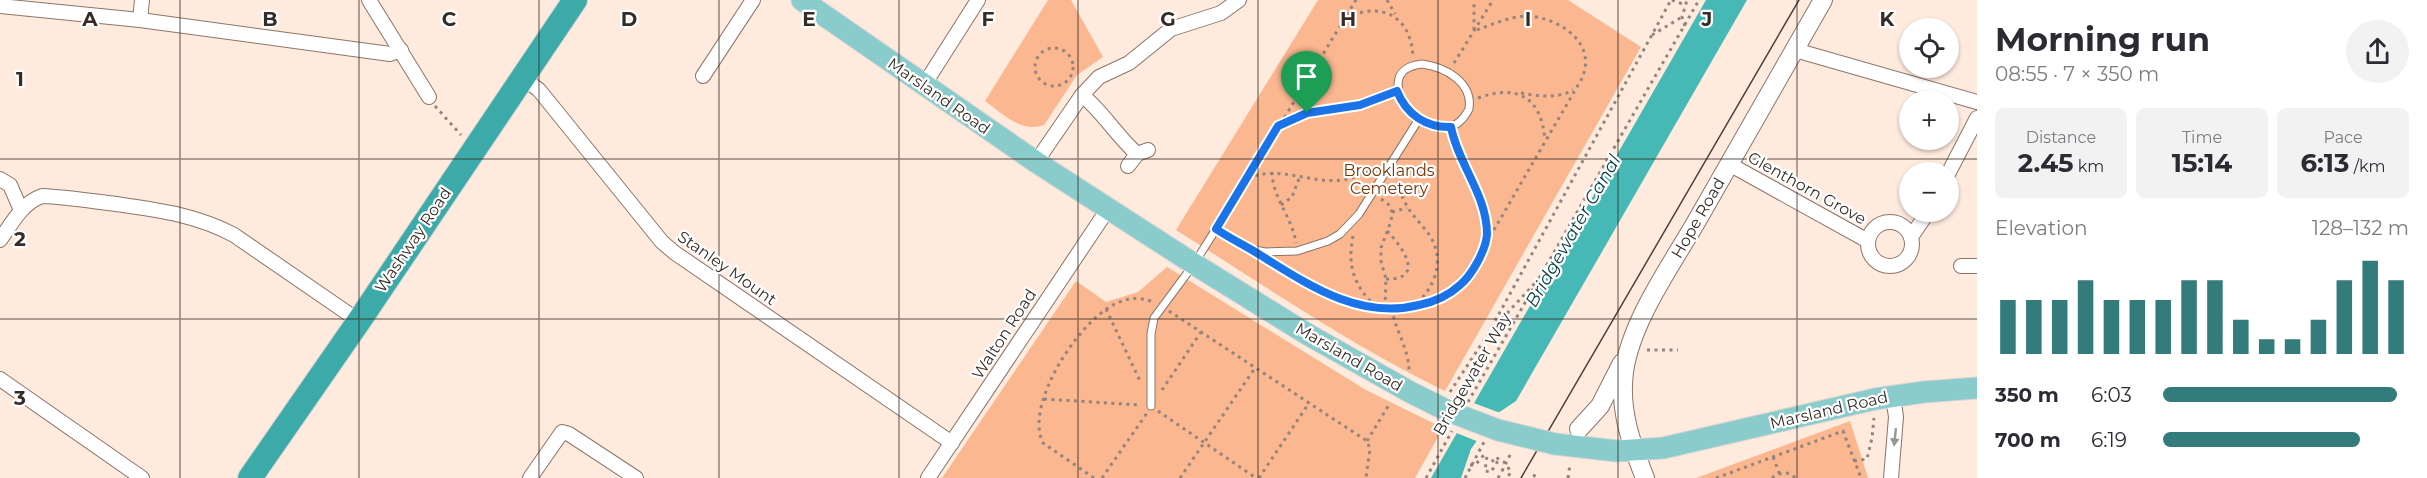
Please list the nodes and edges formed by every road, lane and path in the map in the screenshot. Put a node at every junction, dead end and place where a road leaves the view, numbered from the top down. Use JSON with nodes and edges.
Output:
{"nodes":[{"id":1,"x":141,"y":0,"type":"edge"},
{"id":2,"x":369,"y":0,"type":"edge"},
{"id":3,"x":575,"y":0,"type":"edge"},
{"id":4,"x":753,"y":0,"type":"edge"},
{"id":5,"x":978,"y":0,"type":"edge"},
{"id":6,"x":1239,"y":0,"type":"edge"},
{"id":7,"x":1356,"y":0,"type":"edge"},
{"id":8,"x":1387,"y":0,"type":"edge"},
{"id":9,"x":1473,"y":0,"type":"edge"},
{"id":10,"x":1493,"y":0,"type":"edge"},
{"id":11,"x":1671,"y":0,"type":"edge"},
{"id":12,"x":1687,"y":0,"type":"edge"},
{"id":13,"x":1699,"y":0,"type":"edge"},
{"id":14,"x":1823,"y":0,"type":"edge"},
{"id":15,"x":810,"y":2,"type":"edge"},
{"id":16,"x":1685,"y":5,"type":"junction"},
{"id":17,"x":0,"y":6,"type":"edge"},
{"id":18,"x":1395,"y":14,"type":"junction"},
{"id":19,"x":1682,"y":17,"type":"junction"},
{"id":20,"x":1345,"y":19,"type":"junction"},
{"id":21,"x":140,"y":21,"type":"junction"},
{"id":22,"x":1684,"y":26,"type":"junction"},
{"id":23,"x":1474,"y":31,"type":"junction"},
{"id":24,"x":1651,"y":36,"type":"junction"},
{"id":25,"x":401,"y":50,"type":"junction"},
{"id":26,"x":1795,"y":50,"type":"junction"},
{"id":27,"x":1413,"y":65,"type":"junction"},
{"id":28,"x":1448,"y":72,"type":"junction"},
{"id":29,"x":703,"y":76,"type":"dead end"},
{"id":30,"x":523,"y":78,"type":"junction"},
{"id":31,"x":1065,"y":83,"type":"joint"},
{"id":32,"x":924,"y":85,"type":"junction"},
{"id":33,"x":1575,"y":88,"type":"junction"},
{"id":34,"x":1397,"y":91,"type":"junction"},
{"id":35,"x":1520,"y":93,"type":"junction"},
{"id":36,"x":1082,"y":95,"type":"junction"},
{"id":37,"x":429,"y":97,"type":"joint"},
{"id":38,"x":1470,"y":101,"type":"junction"},
{"id":39,"x":1977,"y":102,"type":"edge"},
{"id":40,"x":1977,"y":118,"type":"edge"},
{"id":41,"x":1419,"y":119,"type":"junction"},
{"id":42,"x":1278,"y":126,"type":"junction"},
{"id":43,"x":1451,"y":127,"type":"junction"},
{"id":44,"x":1545,"y":142,"type":"junction"},
{"id":45,"x":476,"y":146,"type":"junction"},
{"id":46,"x":1397,"y":154,"type":"junction"},
{"id":47,"x":1035,"y":162,"type":"junction"},
{"id":48,"x":1954,"y":162,"type":"edge"},
{"id":49,"x":1729,"y":165,"type":"junction"},
{"id":50,"x":1128,"y":166,"type":"dead end"},
{"id":51,"x":1272,"y":172,"type":"junction"},
{"id":52,"x":1300,"y":176,"type":"junction"},
{"id":53,"x":0,"y":179,"type":"edge"},
{"id":54,"x":1246,"y":179,"type":"junction"},
{"id":55,"x":1372,"y":193,"type":"junction"},
{"id":56,"x":1281,"y":205,"type":"junction"},
{"id":57,"x":1408,"y":207,"type":"junction"},
{"id":58,"x":1108,"y":209,"type":"junction"},
{"id":59,"x":21,"y":210,"type":"junction"},
{"id":60,"x":1392,"y":212,"type":"junction"},
{"id":61,"x":1359,"y":214,"type":"junction"},
{"id":62,"x":1921,"y":222,"type":"edge"},
{"id":63,"x":1216,"y":229,"type":"junction"},
{"id":64,"x":1387,"y":231,"type":"junction"},
{"id":65,"x":1911,"y":237,"type":"junction"},
{"id":66,"x":0,"y":240,"type":"edge"},
{"id":67,"x":1868,"y":241,"type":"junction"},
{"id":68,"x":1486,"y":245,"type":"junction"},
{"id":69,"x":1250,"y":249,"type":"junction"},
{"id":70,"x":1297,"y":251,"type":"junction"},
{"id":71,"x":1194,"y":264,"type":"junction"},
{"id":72,"x":1961,"y":266,"type":"dead end"},
{"id":73,"x":1977,"y":266,"type":"edge"},
{"id":74,"x":1542,"y":276,"type":"junction"},
{"id":75,"x":1386,"y":279,"type":"junction"},
{"id":76,"x":1162,"y":306,"type":"junction"},
{"id":77,"x":1412,"y":307,"type":"junction"},
{"id":78,"x":1377,"y":308,"type":"junction"},
{"id":79,"x":1106,"y":309,"type":"junction"},
{"id":80,"x":1385,"y":309,"type":"junction"},
{"id":81,"x":1392,"y":309,"type":"junction"},
{"id":82,"x":359,"y":321,"type":"junction"},
{"id":83,"x":1488,"y":334,"type":"junction"},
{"id":84,"x":1647,"y":350,"type":"dead end"},
{"id":85,"x":1678,"y":350,"type":"dead end"},
{"id":86,"x":1628,"y":352,"type":"junction"},
{"id":87,"x":1255,"y":368,"type":"junction"},
{"id":88,"x":1409,"y":373,"type":"dead end"},
{"id":89,"x":0,"y":379,"type":"edge"},
{"id":90,"x":1977,"y":388,"type":"edge"},
{"id":91,"x":1884,"y":397,"type":"junction"},
{"id":92,"x":1044,"y":399,"type":"junction"},
{"id":93,"x":1310,"y":403,"type":"junction"},
{"id":94,"x":1390,"y":403,"type":"dead end"},
{"id":95,"x":1151,"y":406,"type":"junction"},
{"id":96,"x":1453,"y":413,"type":"junction"},
{"id":97,"x":1492,"y":427,"type":"junction"},
{"id":98,"x":1579,"y":429,"type":"joint"},
{"id":99,"x":1520,"y":437,"type":"junction"},
{"id":100,"x":1366,"y":441,"type":"junction"},
{"id":101,"x":952,"y":443,"type":"junction"},
{"id":102,"x":1204,"y":443,"type":"junction"},
{"id":103,"x":1555,"y":444,"type":"junction"},
{"id":104,"x":1634,"y":451,"type":"junction"},
{"id":105,"x":1773,"y":457,"type":"junction"},
{"id":106,"x":1499,"y":459,"type":"junction"},
{"id":107,"x":1854,"y":461,"type":"junction"},
{"id":108,"x":1492,"y":462,"type":"dead end"},
{"id":109,"x":1570,"y":462,"type":"dead end"},
{"id":110,"x":1470,"y":465,"type":"junction"},
{"id":111,"x":1533,"y":475,"type":"dead end"},
{"id":112,"x":1780,"y":475,"type":"junction"},
{"id":113,"x":142,"y":478,"type":"edge"},
{"id":114,"x":250,"y":478,"type":"edge"},
{"id":115,"x":530,"y":478,"type":"edge"},
{"id":116,"x":636,"y":478,"type":"edge"},
{"id":117,"x":928,"y":478,"type":"edge"},
{"id":118,"x":1094,"y":478,"type":"edge"},
{"id":119,"x":1180,"y":478,"type":"edge"},
{"id":120,"x":1258,"y":478,"type":"edge"},
{"id":121,"x":1366,"y":478,"type":"edge"},
{"id":122,"x":1426,"y":478,"type":"edge"},
{"id":123,"x":1465,"y":478,"type":"edge"},
{"id":124,"x":1498,"y":478,"type":"edge"},
{"id":125,"x":1507,"y":478,"type":"edge"},
{"id":126,"x":1539,"y":478,"type":"edge"},
{"id":127,"x":1568,"y":478,"type":"edge"},
{"id":128,"x":1645,"y":478,"type":"edge"},
{"id":129,"x":1716,"y":478,"type":"edge"},
{"id":130,"x":1772,"y":478,"type":"edge"},
{"id":131,"x":1795,"y":478,"type":"edge"},
{"id":132,"x":1860,"y":478,"type":"edge"},
{"id":133,"x":1891,"y":478,"type":"edge"}],
"edges":[{"from":1,"to":21,"type":"street"},
{"from":2,"to":25,"type":"street"},
{"from":3,"to":30,"type":"highway","name":"Washway Road"},
{"from":4,"to":29,"type":"street"},
{"from":5,"to":32,"type":"street"},
{"from":6,"to":36,"type":"street"},
{"from":7,"to":20,"type":"path"},
{"from":8,"to":18,"type":"path"},
{"from":9,"to":23,"type":"path"},
{"from":10,"to":23,"type":"path"},
{"from":11,"to":16,"type":"path"},
{"from":11,"to":24,"type":"path"},
{"from":12,"to":16,"type":"path"},
{"from":13,"to":22,"type":"path","name":"Bridgewater Way"},
{"from":14,"to":26,"type":"street","name":"Hope Road"},
{"from":15,"to":32,"type":"main road","name":"Marsland Road"},
{"from":16,"to":19,"type":"path"},
{"from":17,"to":21,"type":"street"},
{"from":18,"to":20,"type":"path"},
{"from":18,"to":27,"type":"path"},
{"from":19,"to":22,"type":"path"},
{"from":19,"to":24,"type":"path"},
{"from":20,"to":42,"type":"path"},
{"from":21,"to":25,"type":"street"},
{"from":22,"to":74,"type":"path","name":"Bridgewater Way"},
{"from":23,"to":28,"type":"path"},
{"from":23,"to":33,"type":"path"},
{"from":24,"to":83,"type":"path"},
{"from":25,"to":37,"type":"street"},
{"from":26,"to":39,"type":"street"},
{"from":26,"to":49,"type":"street","name":"Hope Road"},
{"from":27,"to":28,"type":"lane"},
{"from":27,"to":34,"type":"lane"},
{"from":28,"to":38,"type":"lane"},
{"from":30,"to":45,"type":"highway","name":"Washway Road"},
{"from":30,"to":101,"type":"street","name":"Stanley Mount"},
{"from":31,"to":31,"type":"path"},
{"from":32,"to":47,"type":"main road","name":"Marsland Road"},
{"from":33,"to":35,"type":"path"},
{"from":33,"to":44,"type":"path"},
{"from":34,"to":41,"type":"lane"},
{"from":34,"to":42,"type":"path"},
{"from":35,"to":38,"type":"path"},
{"from":35,"to":44,"type":"path"},
{"from":36,"to":47,"type":"street"},
{"from":36,"to":50,"type":"street"},
{"from":37,"to":45,"type":"path"},
{"from":38,"to":43,"type":"lane"},
{"from":40,"to":48,"type":"street"},
{"from":41,"to":43,"type":"lane"},
{"from":41,"to":46,"type":"lane"},
{"from":42,"to":54,"type":"path"},
{"from":43,"to":68,"type":"path"},
{"from":44,"to":68,"type":"path"},
{"from":45,"to":82,"type":"highway","name":"Washway Road"},
{"from":46,"to":52,"type":"path"},
{"from":46,"to":55,"type":"lane"},
{"from":46,"to":57,"type":"path"},
{"from":47,"to":58,"type":"main road","name":"Marsland Road"},
{"from":49,"to":67,"type":"street","name":"Glenthorn Grove"},
{"from":49,"to":86,"type":"street","name":"Hope Road"},
{"from":51,"to":52,"type":"path"},
{"from":51,"to":54,"type":"path"},
{"from":51,"to":56,"type":"path"},
{"from":52,"to":56,"type":"path"},
{"from":53,"to":59,"type":"street"},
{"from":54,"to":63,"type":"path"},
{"from":55,"to":60,"type":"path"},
{"from":55,"to":61,"type":"lane"},
{"from":56,"to":70,"type":"path"},
{"from":57,"to":60,"type":"path"},
{"from":57,"to":77,"type":"path"},
{"from":58,"to":71,"type":"main road","name":"Marsland Road"},
{"from":58,"to":101,"type":"street","name":"Walton Road"},
{"from":59,"to":66,"type":"street"},
{"from":59,"to":82,"type":"street"},
{"from":60,"to":64,"type":"path"},
{"from":61,"to":70,"type":"lane"},
{"from":61,"to":78,"type":"path"},
{"from":62,"to":65,"type":"street","name":"Glenthorn Grove"},
{"from":63,"to":69,"type":"lane"},
{"from":63,"to":71,"type":"lane"},
{"from":64,"to":75,"type":"path"},
{"from":64,"to":75,"type":"path"},
{"from":65,"to":67,"type":"street","name":"Glenthorn Grove"},
{"from":65,"to":67,"type":"street","name":"Glenthorn Grove"},
{"from":68,"to":77,"type":"path"},
{"from":69,"to":70,"type":"lane"},
{"from":69,"to":78,"type":"path"},
{"from":71,"to":76,"type":"lane"},
{"from":71,"to":96,"type":"main road","name":"Marsland Road"},
{"from":72,"to":73,"type":"street"},
{"from":74,"to":83,"type":"path"},
{"from":74,"to":96,"type":"path","name":"Bridgewater Way"},
{"from":75,"to":80,"type":"path"},
{"from":76,"to":79,"type":"path"},
{"from":76,"to":87,"type":"path"},
{"from":76,"to":95,"type":"lane"},
{"from":77,"to":81,"type":"path"},
{"from":78,"to":80,"type":"path"},
{"from":79,"to":92,"type":"path"},
{"from":79,"to":95,"type":"path"},
{"from":80,"to":81,"type":"path"},
{"from":81,"to":88,"type":"path"},
{"from":82,"to":114,"type":"highway","name":"Washway Road"},
{"from":83,"to":96,"type":"path"},
{"from":84,"to":85,"type":"path"},
{"from":86,"to":98,"type":"street"},
{"from":86,"to":104,"type":"street","name":"Hope Road"},
{"from":87,"to":93,"type":"path"},
{"from":87,"to":102,"type":"path"},
{"from":89,"to":113,"type":"street"},
{"from":90,"to":91,"type":"main road","name":"Marsland Road"},
{"from":91,"to":104,"type":"main road","name":"Marsland Road"},
{"from":91,"to":107,"type":"path"},
{"from":91,"to":133,"type":"street","one_way":true},
{"from":92,"to":95,"type":"path"},
{"from":92,"to":118,"type":"path"},
{"from":93,"to":100,"type":"path"},
{"from":93,"to":120,"type":"path"},
{"from":94,"to":100,"type":"path"},
{"from":95,"to":102,"type":"path"},
{"from":96,"to":97,"type":"main road","name":"Marsland Road","bridge":true},
{"from":96,"to":122,"type":"path","name":"Bridgewater Way"},
{"from":97,"to":99,"type":"main road","name":"Marsland Road","bridge":true},
{"from":97,"to":110,"type":"path"},
{"from":98,"to":103,"type":"main road"},
{"from":99,"to":103,"type":"main road","name":"Marsland Road","bridge":true},
{"from":99,"to":124,"type":"path","bridge":true},
{"from":100,"to":121,"type":"path"},
{"from":101,"to":117,"type":"street","name":"Walton Road"},
{"from":102,"to":119,"type":"path"},
{"from":102,"to":120,"type":"path"},
{"from":103,"to":104,"type":"main road","name":"Marsland Road"},
{"from":104,"to":128,"type":"street","name":"Hope Road"},
{"from":105,"to":107,"type":"path"},
{"from":105,"to":112,"type":"path"},
{"from":105,"to":129,"type":"path"},
{"from":106,"to":108,"type":"path"},
{"from":106,"to":110,"type":"path"},
{"from":106,"to":125,"type":"path"},
{"from":107,"to":132,"type":"path"},
{"from":109,"to":127,"type":"path"},
{"from":110,"to":123,"type":"path"},
{"from":111,"to":126,"type":"path"},
{"from":112,"to":130,"type":"path"},
{"from":112,"to":131,"type":"path"},
{"from":115,"to":116,"type":"street"}]}
